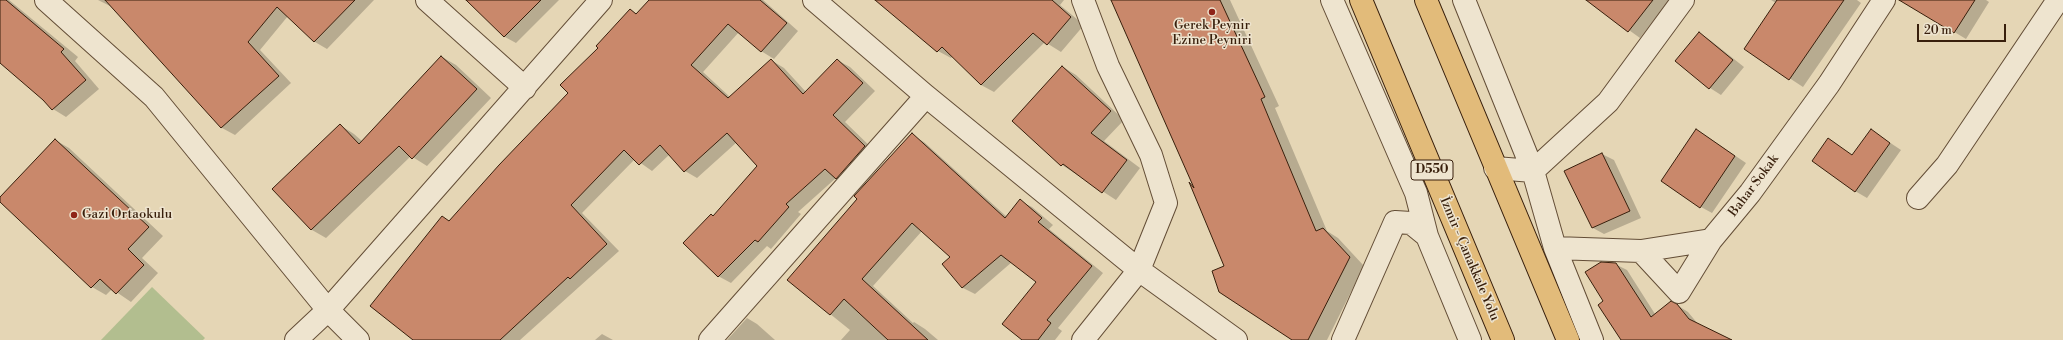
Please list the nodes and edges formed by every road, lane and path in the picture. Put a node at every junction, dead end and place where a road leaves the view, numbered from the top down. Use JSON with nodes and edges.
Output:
{"nodes":[{"id":1,"x":46,"y":0,"type":"edge"},
{"id":2,"x":427,"y":0,"type":"edge"},
{"id":3,"x":601,"y":0,"type":"edge"},
{"id":4,"x":814,"y":0,"type":"edge"},
{"id":5,"x":1082,"y":0,"type":"edge"},
{"id":6,"x":1332,"y":0,"type":"edge"},
{"id":7,"x":1361,"y":0,"type":"edge"},
{"id":8,"x":1427,"y":0,"type":"edge"},
{"id":9,"x":1464,"y":0,"type":"edge"},
{"id":10,"x":1683,"y":0,"type":"edge"},
{"id":11,"x":1884,"y":0,"type":"edge"},
{"id":12,"x":2058,"y":0,"type":"edge"},
{"id":13,"x":525,"y":88,"type":"junction"},
{"id":14,"x":926,"y":96,"type":"junction"},
{"id":15,"x":1495,"y":168,"type":"junction"},
{"id":16,"x":1533,"y":171,"type":"junction"},
{"id":17,"x":1437,"y":180,"type":"junction"},
{"id":18,"x":1416,"y":193,"type":"junction"},
{"id":19,"x":1918,"y":198,"type":"dead end"},
{"id":20,"x":1427,"y":236,"type":"junction"},
{"id":21,"x":1712,"y":240,"type":"junction"},
{"id":22,"x":1554,"y":248,"type":"junction"},
{"id":23,"x":1641,"y":251,"type":"junction"},
{"id":24,"x":1139,"y":270,"type":"junction"},
{"id":25,"x":328,"y":310,"type":"junction"},
{"id":26,"x":296,"y":340,"type":"edge"},
{"id":27,"x":358,"y":340,"type":"edge"},
{"id":28,"x":710,"y":340,"type":"edge"},
{"id":29,"x":1083,"y":340,"type":"edge"},
{"id":30,"x":1236,"y":340,"type":"edge"},
{"id":31,"x":1343,"y":340,"type":"edge"},
{"id":32,"x":1470,"y":340,"type":"edge"},
{"id":33,"x":1503,"y":340,"type":"edge"},
{"id":34,"x":1568,"y":340,"type":"edge"},
{"id":35,"x":1592,"y":340,"type":"edge"}],
"edges":[{"from":1,"to":25,"type":"street"},
{"from":2,"to":13,"type":"street"},
{"from":3,"to":13,"type":"street"},
{"from":4,"to":14,"type":"street"},
{"from":5,"to":24,"type":"street"},
{"from":6,"to":18,"type":"street"},
{"from":7,"to":17,"type":"highway","name":"İzmir - Çanakkale Yolu","number":"D550"},
{"from":8,"to":15,"type":"highway"},
{"from":9,"to":16,"type":"street"},
{"from":10,"to":16,"type":"street"},
{"from":11,"to":21,"type":"street","name":"Bahar Sokak"},
{"from":12,"to":19,"type":"street"},
{"from":13,"to":25,"type":"street"},
{"from":14,"to":24,"type":"street"},
{"from":14,"to":28,"type":"street"},
{"from":15,"to":16,"type":"street"},
{"from":15,"to":34,"type":"highway"},
{"from":16,"to":22,"type":"street"},
{"from":17,"to":18,"type":"street"},
{"from":17,"to":33,"type":"highway","name":"İzmir - Çanakkale Yolu","number":"D550"},
{"from":18,"to":20,"type":"street"},
{"from":20,"to":31,"type":"street"},
{"from":20,"to":32,"type":"street"},
{"from":21,"to":23,"type":"street"},
{"from":21,"to":23,"type":"street","name":"Bahar Sokak"},
{"from":22,"to":23,"type":"street"},
{"from":22,"to":35,"type":"street"},
{"from":24,"to":29,"type":"street"},
{"from":24,"to":30,"type":"street"},
{"from":25,"to":26,"type":"street"},
{"from":25,"to":27,"type":"street"}]}
